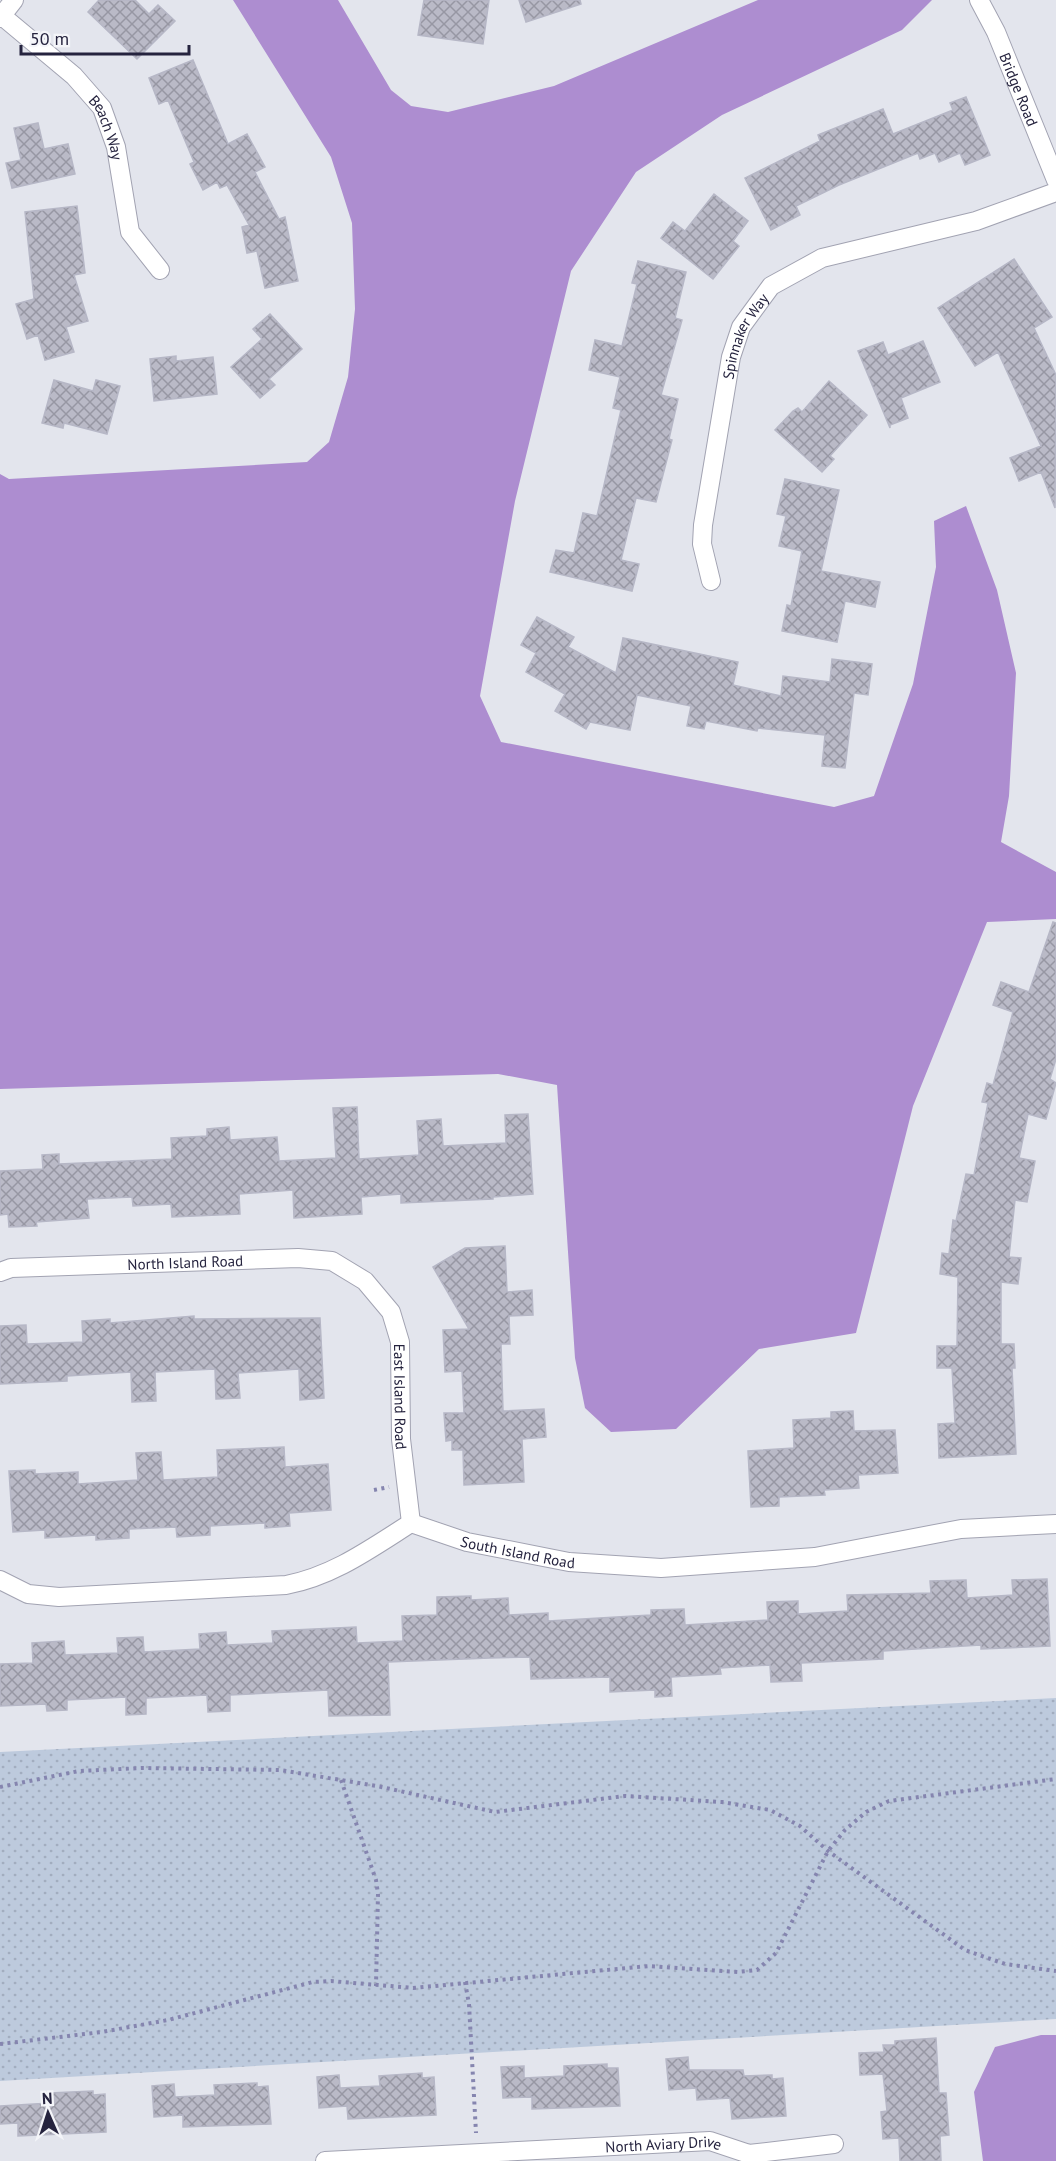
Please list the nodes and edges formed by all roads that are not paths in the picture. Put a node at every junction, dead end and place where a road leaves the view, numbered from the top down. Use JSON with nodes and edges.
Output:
{"nodes":[{"id":1,"x":14,"y":0,"type":"edge"},
{"id":2,"x":981,"y":2,"type":"edge"},
{"id":3,"x":1,"y":17,"type":"edge"},
{"id":4,"x":1056,"y":180,"type":"edge"},
{"id":5,"x":1056,"y":192,"type":"edge"},
{"id":6,"x":160,"y":270,"type":"dead end"},
{"id":7,"x":711,"y":581,"type":"dead end"},
{"id":8,"x":0,"y":1272,"type":"edge"},
{"id":9,"x":366,"y":1281,"type":"joint"},
{"id":10,"x":411,"y":1523,"type":"junction"},
{"id":11,"x":1056,"y":1524,"type":"edge"},
{"id":12,"x":0,"y":1580,"type":"edge"},
{"id":13,"x":834,"y":2144,"type":"dead end"},
{"id":14,"x":750,"y":2158,"type":"edge"},
{"id":15,"x":393,"y":2160,"type":"edge"},
{"id":16,"x":325,"y":2161,"type":"edge"}],
"edges":[{"from":1,"to":3,"type":"street"},
{"from":2,"to":4,"type":"street","name":"Bridge Road"},
{"from":3,"to":6,"type":"street","name":"Beach Way"},
{"from":5,"to":7,"type":"street","name":"Spinnaker Way"},
{"from":8,"to":9,"type":"street","name":"North Island Road"},
{"from":9,"to":10,"type":"street","name":"East Island Road"},
{"from":10,"to":11,"type":"street","name":"South Island Road"},
{"from":10,"to":12,"type":"street"},
{"from":13,"to":14,"type":"street"},
{"from":14,"to":15,"type":"street","name":"North Aviary Drive"},
{"from":15,"to":16,"type":"street","name":"North Aviary Drive"}]}
